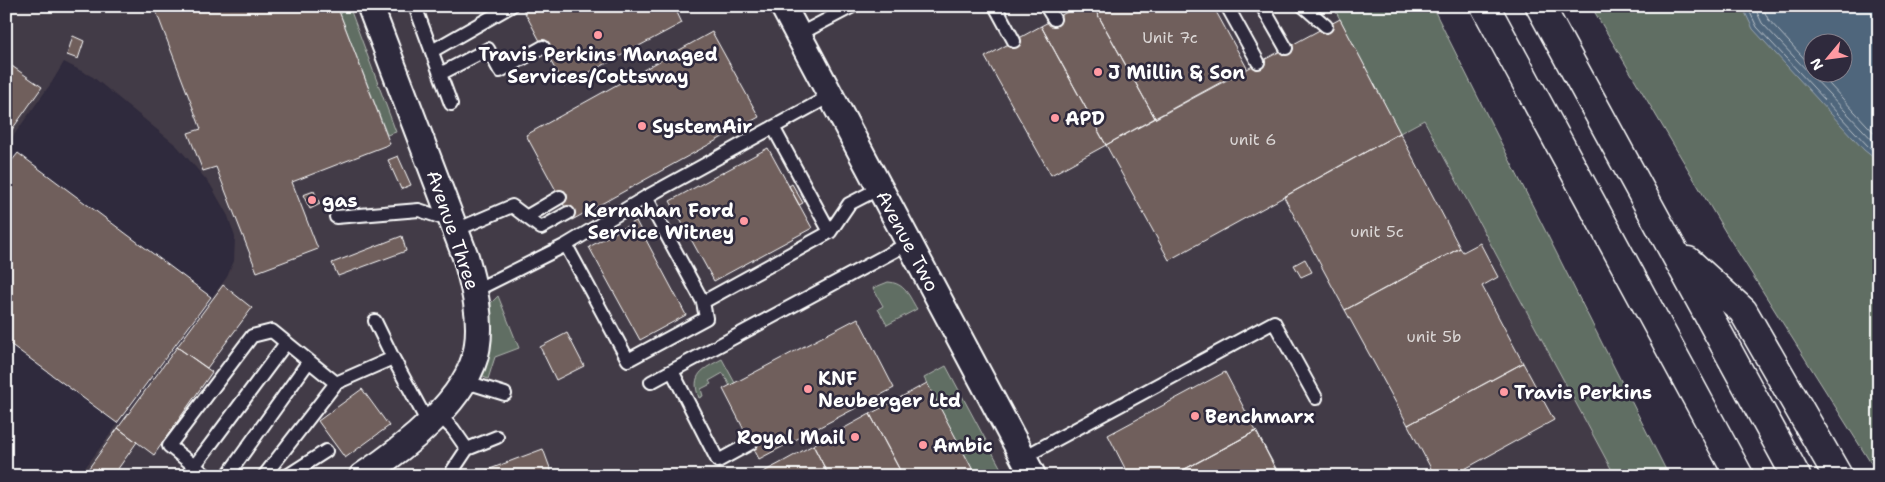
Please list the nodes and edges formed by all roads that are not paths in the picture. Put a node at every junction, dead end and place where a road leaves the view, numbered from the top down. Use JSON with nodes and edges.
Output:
{"nodes":[{"id":1,"x":370,"y":6,"type":"edge"},
{"id":2,"x":415,"y":6,"type":"edge"},
{"id":3,"x":511,"y":6,"type":"edge"},
{"id":4,"x":783,"y":6,"type":"edge"},
{"id":5,"x":854,"y":6,"type":"edge"},
{"id":6,"x":995,"y":6,"type":"edge"},
{"id":7,"x":1046,"y":6,"type":"edge"},
{"id":8,"x":1227,"y":6,"type":"edge"},
{"id":9,"x":1262,"y":6,"type":"edge"},
{"id":10,"x":1303,"y":6,"type":"edge"},
{"id":11,"x":1485,"y":6,"type":"edge"},
{"id":12,"x":1540,"y":6,"type":"edge"},
{"id":13,"x":1054,"y":19,"type":"dead end"},
{"id":14,"x":1326,"y":26,"type":"dead end"},
{"id":15,"x":798,"y":35,"type":"junction"},
{"id":16,"x":1014,"y":41,"type":"dead end"},
{"id":17,"x":544,"y":47,"type":"dead end"},
{"id":18,"x":1286,"y":48,"type":"dead end"},
{"id":19,"x":432,"y":51,"type":"junction"},
{"id":20,"x":1258,"y":62,"type":"dead end"},
{"id":21,"x":440,"y":74,"type":"junction"},
{"id":22,"x":830,"y":96,"type":"junction"},
{"id":23,"x":451,"y":104,"type":"dead end"},
{"id":24,"x":773,"y":127,"type":"junction"},
{"id":25,"x":880,"y":188,"type":"junction"},
{"id":26,"x":560,"y":197,"type":"dead end"},
{"id":27,"x":646,"y":197,"type":"junction"},
{"id":28,"x":568,"y":213,"type":"dead end"},
{"id":29,"x":336,"y":217,"type":"dead end"},
{"id":30,"x":526,"y":217,"type":"junction"},
{"id":31,"x":454,"y":226,"type":"junction"},
{"id":32,"x":830,"y":232,"type":"junction"},
{"id":33,"x":909,"y":243,"type":"junction"},
{"id":34,"x":566,"y":245,"type":"junction"},
{"id":35,"x":1672,"y":246,"type":"junction"},
{"id":36,"x":474,"y":291,"type":"junction"},
{"id":37,"x":703,"y":302,"type":"junction"},
{"id":38,"x":375,"y":321,"type":"dead end"},
{"id":39,"x":286,"y":343,"type":"junction"},
{"id":40,"x":393,"y":358,"type":"junction"},
{"id":41,"x":308,"y":361,"type":"junction"},
{"id":42,"x":672,"y":371,"type":"junction"},
{"id":43,"x":463,"y":382,"type":"junction"},
{"id":44,"x":651,"y":382,"type":"dead end"},
{"id":45,"x":336,"y":383,"type":"junction"},
{"id":46,"x":505,"y":394,"type":"dead end"},
{"id":47,"x":1316,"y":398,"type":"dead end"},
{"id":48,"x":433,"y":418,"type":"junction"},
{"id":49,"x":497,"y":437,"type":"dead end"},
{"id":50,"x":751,"y":443,"type":"dead end"},
{"id":51,"x":467,"y":449,"type":"junction"},
{"id":52,"x":326,"y":451,"type":"dead end"},
{"id":53,"x":1029,"y":466,"type":"edge"},
{"id":54,"x":453,"y":470,"type":"dead end"},
{"id":55,"x":191,"y":471,"type":"edge"},
{"id":56,"x":377,"y":471,"type":"edge"},
{"id":57,"x":270,"y":473,"type":"edge"},
{"id":58,"x":207,"y":476,"type":"edge"},
{"id":59,"x":227,"y":476,"type":"edge"},
{"id":60,"x":286,"y":476,"type":"edge"},
{"id":61,"x":1739,"y":476,"type":"edge"},
{"id":62,"x":1796,"y":476,"type":"edge"},
{"id":63,"x":1838,"y":476,"type":"edge"}],
"edges":[{"from":1,"to":31,"type":"street","name":"Avenue Three"},
{"from":2,"to":19,"type":"lane"},
{"from":3,"to":19,"type":"lane"},
{"from":4,"to":15,"type":"street","name":"Avenue Two"},
{"from":5,"to":15,"type":"lane"},
{"from":6,"to":16,"type":"lane"},
{"from":7,"to":13,"type":"lane"},
{"from":8,"to":20,"type":"lane"},
{"from":9,"to":18,"type":"lane"},
{"from":10,"to":14,"type":"lane"},
{"from":11,"to":61,"type":"highway"},
{"from":12,"to":35,"type":"highway"},
{"from":15,"to":22,"type":"street","name":"Avenue Two"},
{"from":17,"to":21,"type":"lane"},
{"from":19,"to":21,"type":"lane"},
{"from":21,"to":23,"type":"lane"},
{"from":22,"to":24,"type":"lane"},
{"from":22,"to":25,"type":"street","name":"Avenue Two"},
{"from":24,"to":27,"type":"lane"},
{"from":24,"to":32,"type":"lane"},
{"from":25,"to":32,"type":"lane"},
{"from":25,"to":33,"type":"street","name":"Avenue Two"},
{"from":26,"to":30,"type":"lane"},
{"from":27,"to":34,"type":"lane"},
{"from":27,"to":37,"type":"lane"},
{"from":28,"to":30,"type":"lane"},
{"from":29,"to":31,"type":"lane"},
{"from":30,"to":31,"type":"lane"},
{"from":31,"to":36,"type":"street","name":"Avenue Three"},
{"from":32,"to":37,"type":"lane"},
{"from":33,"to":42,"type":"lane"},
{"from":33,"to":53,"type":"street","name":"Avenue Two"},
{"from":34,"to":36,"type":"lane"},
{"from":34,"to":37,"type":"lane"},
{"from":35,"to":62,"type":"highway"},
{"from":35,"to":63,"type":"highway"},
{"from":36,"to":43,"type":"street","name":"Avenue Three"},
{"from":38,"to":40,"type":"lane"},
{"from":39,"to":41,"type":"lane"},
{"from":39,"to":55,"type":"lane"},
{"from":39,"to":55,"type":"lane"},
{"from":40,"to":45,"type":"lane"},
{"from":40,"to":48,"type":"lane"},
{"from":41,"to":45,"type":"lane"},
{"from":41,"to":59,"type":"lane"},
{"from":42,"to":44,"type":"lane"},
{"from":42,"to":50,"type":"lane"},
{"from":43,"to":46,"type":"lane"},
{"from":43,"to":48,"type":"street","name":"Avenue Three"},
{"from":45,"to":57,"type":"lane"},
{"from":47,"to":53,"type":"lane"},
{"from":48,"to":51,"type":"lane"},
{"from":48,"to":56,"type":"street","name":"Avenue Three"},
{"from":49,"to":51,"type":"lane"},
{"from":51,"to":54,"type":"lane"},
{"from":52,"to":60,"type":"lane"},
{"from":55,"to":58,"type":"lane"}]}
